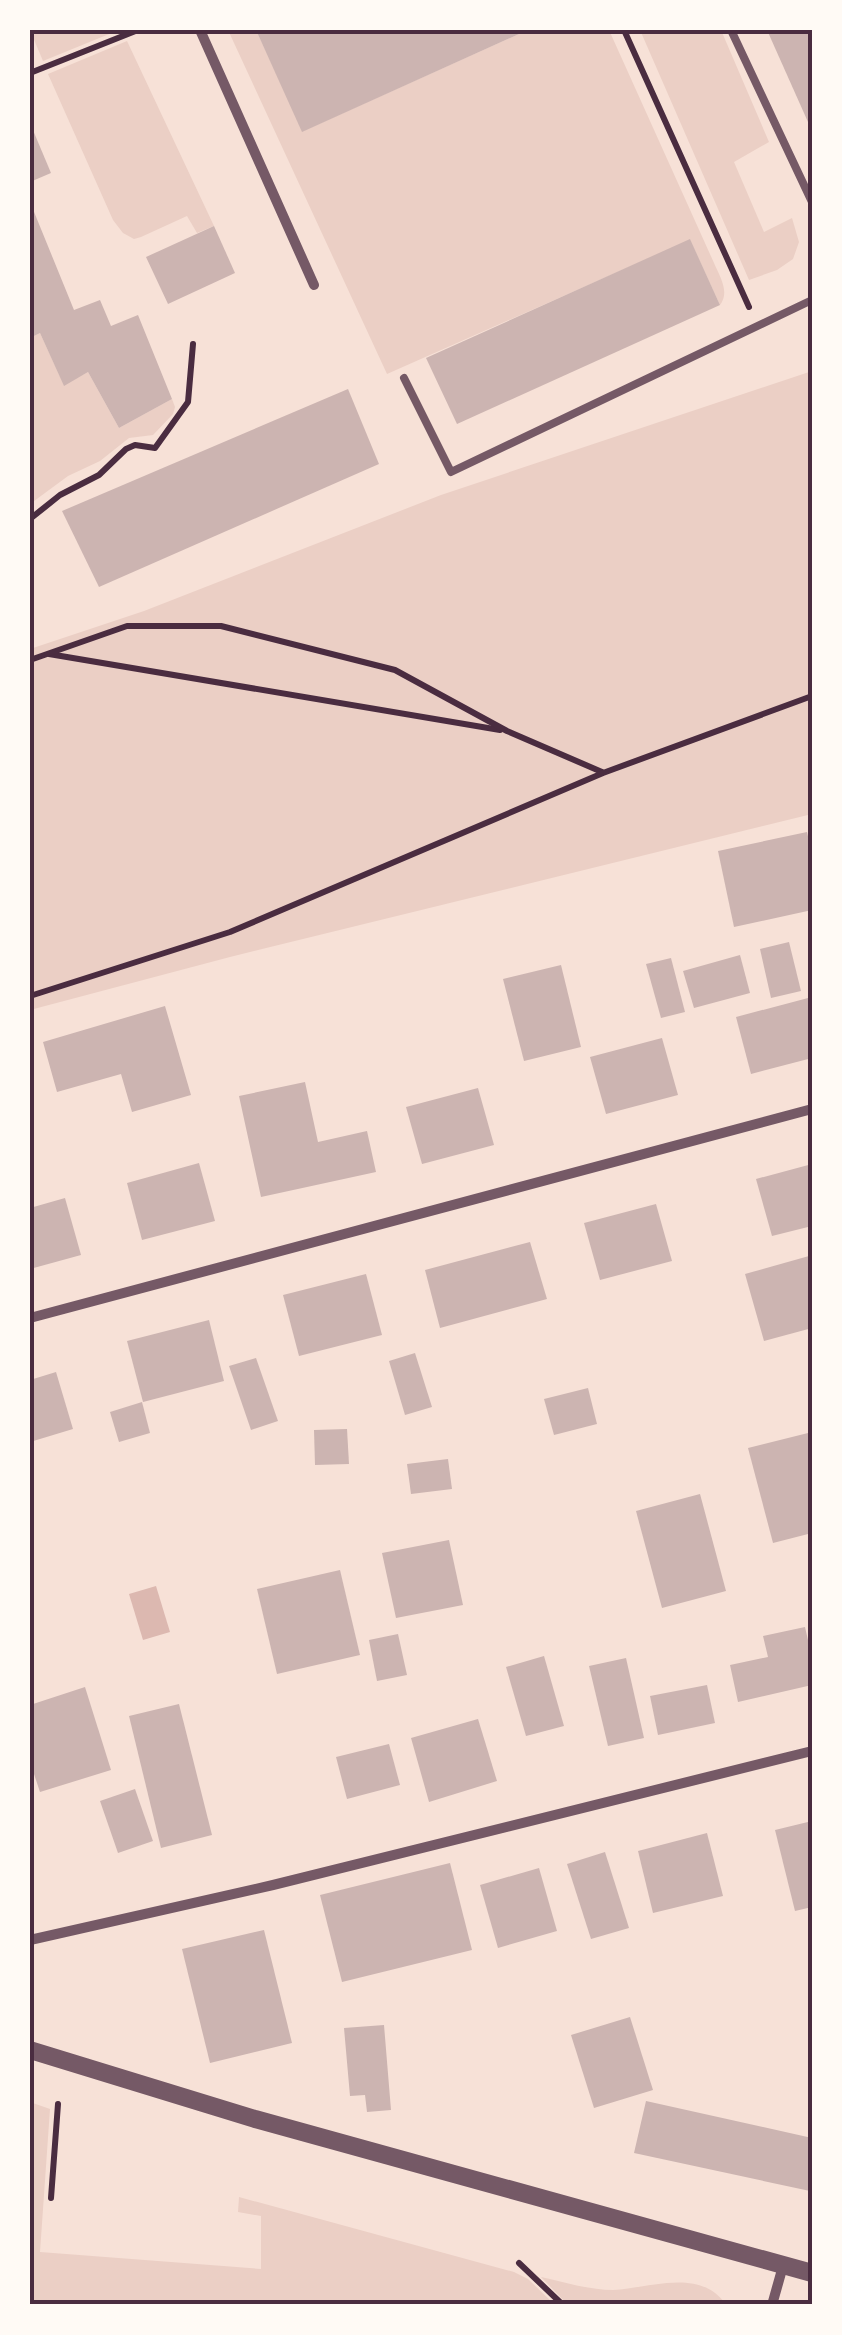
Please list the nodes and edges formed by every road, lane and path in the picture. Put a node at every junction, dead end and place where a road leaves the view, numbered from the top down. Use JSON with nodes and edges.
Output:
{"nodes":[{"id":1,"x":138,"y":30,"type":"edge"},
{"id":2,"x":200,"y":30,"type":"edge"},
{"id":3,"x":624,"y":30,"type":"edge"},
{"id":4,"x":731,"y":30,"type":"edge"},
{"id":5,"x":30,"y":74,"type":"edge"},
{"id":6,"x":812,"y":202,"type":"edge"},
{"id":7,"x":314,"y":286,"type":"dead end"},
{"id":8,"x":812,"y":300,"type":"edge"},
{"id":9,"x":758,"y":326,"type":"junction"},
{"id":10,"x":193,"y":344,"type":"dead end"},
{"id":11,"x":404,"y":378,"type":"dead end"},
{"id":12,"x":30,"y":519,"type":"edge"},
{"id":13,"x":48,"y":654,"type":"junction"},
{"id":14,"x":30,"y":660,"type":"edge"},
{"id":15,"x":812,"y":696,"type":"edge"},
{"id":16,"x":506,"y":731,"type":"junction"},
{"id":17,"x":603,"y":773,"type":"junction"},
{"id":18,"x":30,"y":996,"type":"edge"},
{"id":19,"x":812,"y":1110,"type":"edge"},
{"id":20,"x":30,"y":1318,"type":"edge"},
{"id":21,"x":812,"y":1751,"type":"edge"},
{"id":22,"x":30,"y":1940,"type":"edge"},
{"id":23,"x":30,"y":2050,"type":"edge"},
{"id":24,"x":58,"y":2104,"type":"dead end"},
{"id":25,"x":51,"y":2198,"type":"dead end"},
{"id":26,"x":519,"y":2263,"type":"dead end"},
{"id":27,"x":783,"y":2266,"type":"junction"},
{"id":28,"x":812,"y":2272,"type":"edge"},
{"id":29,"x":562,"y":2305,"type":"edge"},
{"id":30,"x":772,"y":2305,"type":"edge"}],
"edges":[{"from":1,"to":5,"type":"path"},
{"from":2,"to":7,"type":"street"},
{"from":3,"to":9,"type":"path"},
{"from":4,"to":6,"type":"lane"},
{"from":8,"to":9,"type":"lane"},
{"from":9,"to":11,"type":"lane"},
{"from":10,"to":12,"type":"path"},
{"from":13,"to":14,"type":"path"},
{"from":13,"to":16,"type":"path"},
{"from":13,"to":16,"type":"path"},
{"from":15,"to":17,"type":"path"},
{"from":16,"to":17,"type":"path"},
{"from":17,"to":18,"type":"path"},
{"from":19,"to":20,"type":"street"},
{"from":21,"to":22,"type":"street"},
{"from":23,"to":27,"type":"street"},
{"from":24,"to":25,"type":"path"},
{"from":26,"to":29,"type":"path"},
{"from":27,"to":28,"type":"street"},
{"from":27,"to":30,"type":"street"}]}
